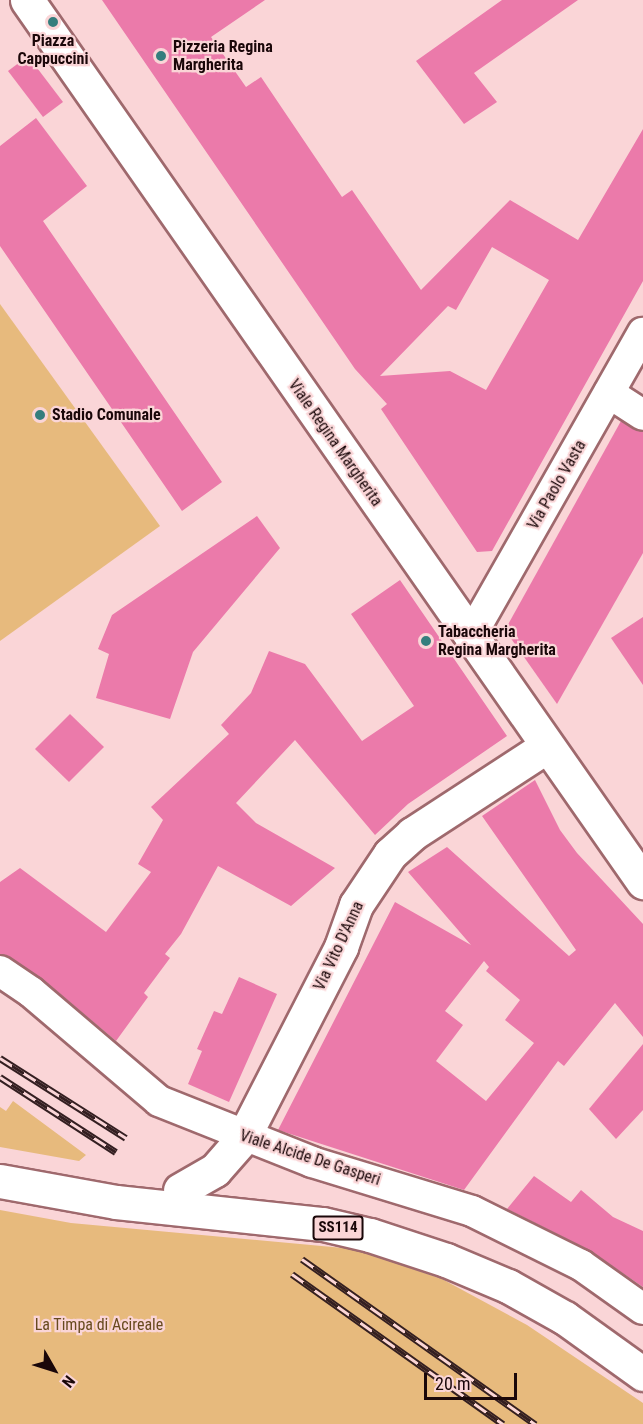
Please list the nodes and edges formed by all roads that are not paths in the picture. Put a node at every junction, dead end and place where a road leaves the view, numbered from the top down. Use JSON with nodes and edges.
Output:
{"nodes":[{"id":1,"x":28,"y":1,"type":"edge"},
{"id":2,"x":643,"y":333,"type":"edge"},
{"id":3,"x":609,"y":393,"type":"junction"},
{"id":4,"x":643,"y":415,"type":"edge"},
{"id":5,"x":470,"y":637,"type":"junction"},
{"id":6,"x":547,"y":746,"type":"junction"},
{"id":7,"x":643,"y":882,"type":"edge"},
{"id":8,"x":0,"y":971,"type":"edge"},
{"id":9,"x":243,"y":1138,"type":"junction"},
{"id":10,"x":0,"y":1163,"type":"edge"},
{"id":11,"x":0,"y":1180,"type":"edge"},
{"id":12,"x":180,"y":1190,"type":"junction"},
{"id":13,"x":643,"y":1309,"type":"edge"},
{"id":14,"x":643,"y":1351,"type":"edge"},
{"id":15,"x":643,"y":1374,"type":"edge"}],
"edges":[{"from":1,"to":5,"type":"street","name":"Viale Regina Margherita"},
{"from":2,"to":3,"type":"street","name":"Via Paolo Vasta"},
{"from":3,"to":4,"type":"street"},
{"from":3,"to":5,"type":"street","name":"Via Paolo Vasta"},
{"from":5,"to":6,"type":"street","name":"Viale Regina Margherita"},
{"from":6,"to":7,"type":"street","name":"Viale Regina Margherita"},
{"from":6,"to":9,"type":"street","name":"Via Vito D'Anna"},
{"from":8,"to":9,"type":"street","name":"Viale Alcide De Gasperi"},
{"from":9,"to":12,"type":"street","name":"Via Vito D'Anna"},
{"from":9,"to":13,"type":"street","name":"Viale Alcide De Gasperi"},
{"from":10,"to":12,"type":"street","number":"SS114"},
{"from":11,"to":15,"type":"street","number":"SS114"},
{"from":12,"to":14,"type":"street","number":"SS114"}]}
